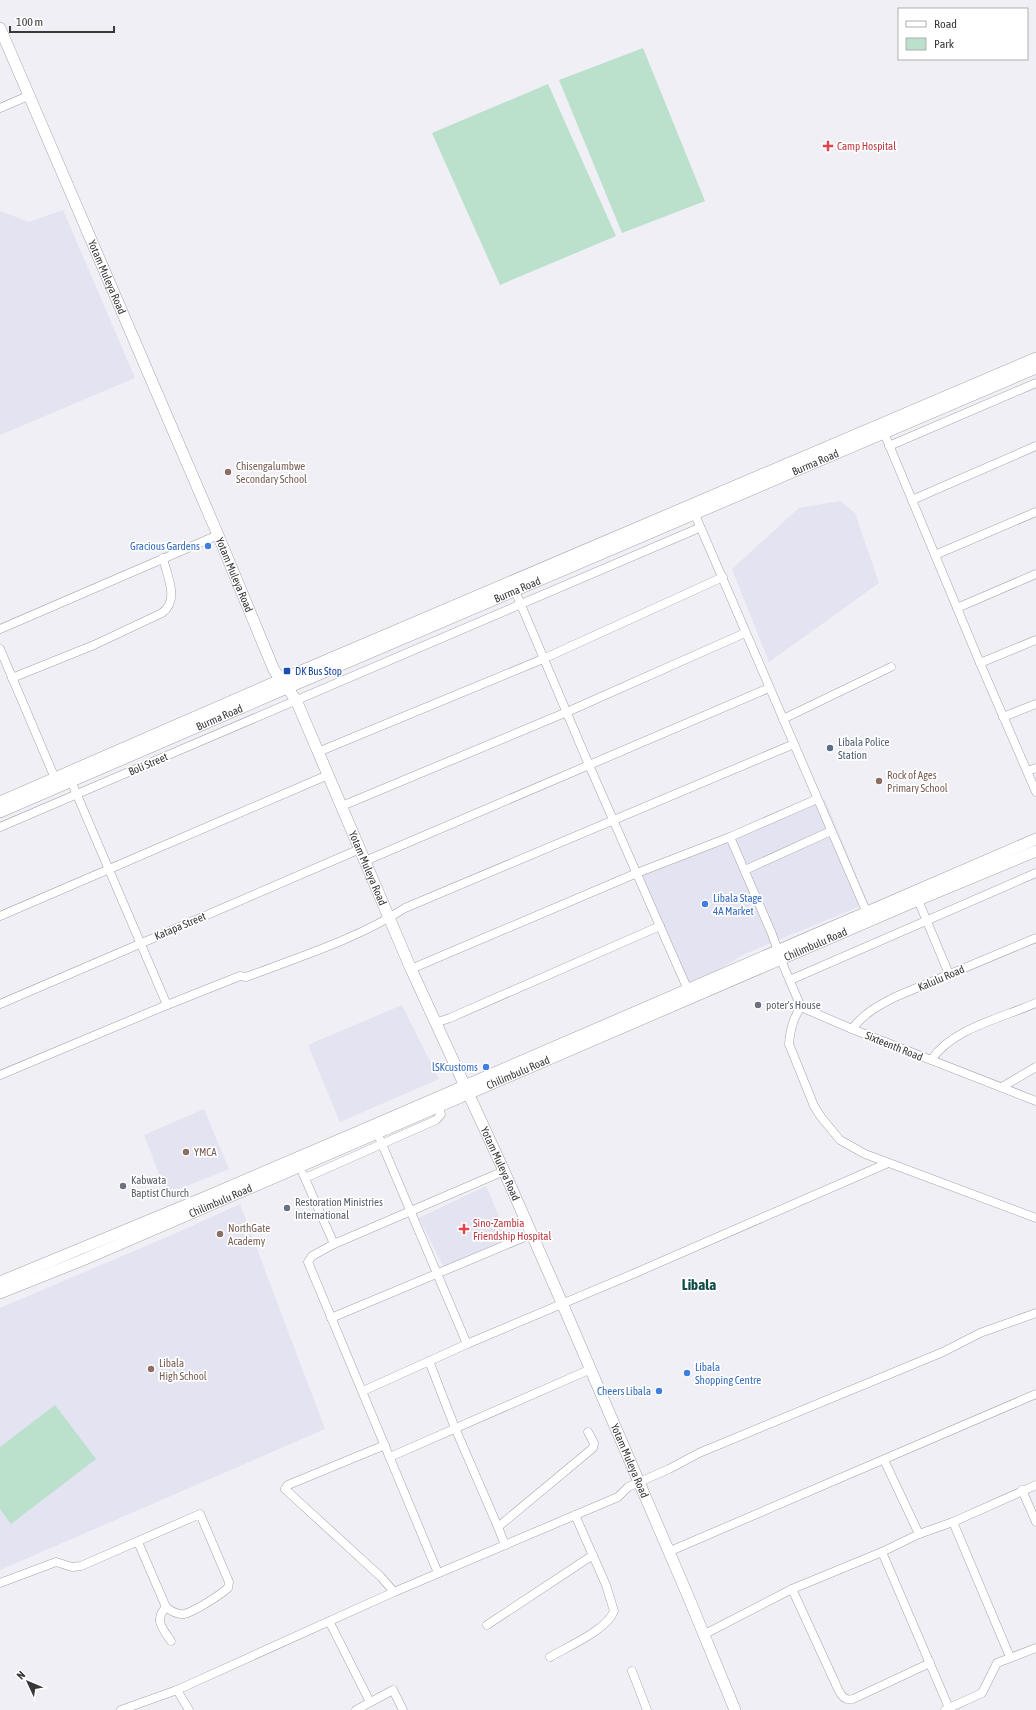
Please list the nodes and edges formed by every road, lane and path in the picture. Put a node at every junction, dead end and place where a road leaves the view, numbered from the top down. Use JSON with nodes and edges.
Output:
{"nodes":[{"id":1,"x":0,"y":28,"type":"edge"},
{"id":2,"x":28,"y":96,"type":"junction"},
{"id":3,"x":0,"y":108,"type":"edge"},
{"id":4,"x":1036,"y":358,"type":"edge"},
{"id":5,"x":1036,"y":368,"type":"edge"},
{"id":6,"x":1036,"y":383,"type":"edge"},
{"id":7,"x":882,"y":429,"type":"junction"},
{"id":8,"x":889,"y":446,"type":"junction"},
{"id":9,"x":1036,"y":446,"type":"edge"},
{"id":10,"x":912,"y":500,"type":"junction"},
{"id":11,"x":693,"y":510,"type":"junction"},
{"id":12,"x":1036,"y":512,"type":"edge"},
{"id":13,"x":700,"y":528,"type":"junction"},
{"id":14,"x":218,"y":535,"type":"junction"},
{"id":15,"x":935,"y":555,"type":"junction"},
{"id":16,"x":163,"y":558,"type":"junction"},
{"id":17,"x":1036,"y":574,"type":"edge"},
{"id":18,"x":723,"y":577,"type":"junction"},
{"id":19,"x":513,"y":586,"type":"junction"},
{"id":20,"x":520,"y":604,"type":"junction"},
{"id":21,"x":957,"y":608,"type":"junction"},
{"id":22,"x":0,"y":629,"type":"edge"},
{"id":23,"x":746,"y":633,"type":"junction"},
{"id":24,"x":1036,"y":640,"type":"edge"},
{"id":25,"x":0,"y":649,"type":"edge"},
{"id":26,"x":544,"y":659,"type":"junction"},
{"id":27,"x":980,"y":663,"type":"junction"},
{"id":28,"x":891,"y":667,"type":"dead end"},
{"id":29,"x":12,"y":678,"type":"junction"},
{"id":30,"x":284,"y":684,"type":"junction"},
{"id":31,"x":770,"y":688,"type":"junction"},
{"id":32,"x":296,"y":700,"type":"junction"},
{"id":33,"x":1036,"y":704,"type":"edge"},
{"id":34,"x":567,"y":712,"type":"junction"},
{"id":35,"x":1004,"y":717,"type":"junction"},
{"id":36,"x":783,"y":719,"type":"junction"},
{"id":37,"x":794,"y":744,"type":"junction"},
{"id":38,"x":318,"y":752,"type":"junction"},
{"id":39,"x":589,"y":765,"type":"junction"},
{"id":40,"x":1036,"y":768,"type":"edge"},
{"id":41,"x":1027,"y":772,"type":"junction"},
{"id":42,"x":328,"y":775,"type":"junction"},
{"id":43,"x":71,"y":781,"type":"junction"},
{"id":44,"x":56,"y":783,"type":"junction"},
{"id":45,"x":1036,"y":792,"type":"edge"},
{"id":46,"x":76,"y":794,"type":"junction"},
{"id":47,"x":817,"y":799,"type":"junction"},
{"id":48,"x":0,"y":802,"type":"edge"},
{"id":49,"x":342,"y":806,"type":"junction"},
{"id":50,"x":0,"y":812,"type":"edge"},
{"id":51,"x":613,"y":820,"type":"junction"},
{"id":52,"x":0,"y":827,"type":"edge"},
{"id":53,"x":831,"y":831,"type":"junction"},
{"id":54,"x":730,"y":837,"type":"junction"},
{"id":55,"x":1036,"y":839,"type":"edge"},
{"id":56,"x":360,"y":849,"type":"junction"},
{"id":57,"x":1036,"y":851,"type":"edge"},
{"id":58,"x":365,"y":861,"type":"junction"},
{"id":59,"x":109,"y":869,"type":"junction"},
{"id":60,"x":745,"y":870,"type":"junction"},
{"id":61,"x":637,"y":873,"type":"junction"},
{"id":62,"x":1036,"y":873,"type":"edge"},
{"id":63,"x":918,"y":900,"type":"junction"},
{"id":64,"x":867,"y":913,"type":"junction"},
{"id":65,"x":0,"y":916,"type":"edge"},
{"id":66,"x":390,"y":918,"type":"junction"},
{"id":67,"x":926,"y":920,"type":"junction"},
{"id":68,"x":660,"y":926,"type":"junction"},
{"id":69,"x":1036,"y":938,"type":"edge"},
{"id":70,"x":140,"y":943,"type":"junction"},
{"id":71,"x":779,"y":956,"type":"junction"},
{"id":72,"x":411,"y":969,"type":"junction"},
{"id":73,"x":949,"y":974,"type":"junction"},
{"id":74,"x":790,"y":980,"type":"junction"},
{"id":75,"x":688,"y":990,"type":"junction"},
{"id":76,"x":1036,"y":1003,"type":"edge"},
{"id":77,"x":0,"y":1004,"type":"edge"},
{"id":78,"x":167,"y":1005,"type":"junction"},
{"id":79,"x":801,"y":1007,"type":"junction"},
{"id":80,"x":435,"y":1023,"type":"junction"},
{"id":81,"x":852,"y":1029,"type":"junction"},
{"id":82,"x":931,"y":1060,"type":"junction"},
{"id":83,"x":1036,"y":1067,"type":"edge"},
{"id":84,"x":0,"y":1075,"type":"edge"},
{"id":85,"x":1002,"y":1087,"type":"junction"},
{"id":86,"x":466,"y":1091,"type":"junction"},
{"id":87,"x":1036,"y":1101,"type":"edge"},
{"id":88,"x":440,"y":1107,"type":"junction"},
{"id":89,"x":375,"y":1129,"type":"junction"},
{"id":90,"x":380,"y":1144,"type":"junction"},
{"id":91,"x":298,"y":1162,"type":"junction"},
{"id":92,"x":888,"y":1162,"type":"junction"},
{"id":93,"x":504,"y":1171,"type":"junction"},
{"id":94,"x":305,"y":1178,"type":"junction"},
{"id":95,"x":410,"y":1212,"type":"junction"},
{"id":96,"x":1036,"y":1218,"type":"edge"},
{"id":97,"x":532,"y":1234,"type":"junction"},
{"id":98,"x":334,"y":1244,"type":"junction"},
{"id":99,"x":437,"y":1274,"type":"junction"},
{"id":100,"x":0,"y":1282,"type":"edge"},
{"id":101,"x":0,"y":1293,"type":"edge"},
{"id":102,"x":562,"y":1303,"type":"junction"},
{"id":103,"x":1036,"y":1313,"type":"edge"},
{"id":104,"x":331,"y":1318,"type":"junction"},
{"id":105,"x":467,"y":1344,"type":"junction"},
{"id":106,"x":429,"y":1361,"type":"junction"},
{"id":107,"x":591,"y":1369,"type":"junction"},
{"id":108,"x":363,"y":1391,"type":"junction"},
{"id":109,"x":1036,"y":1394,"type":"edge"},
{"id":110,"x":455,"y":1428,"type":"junction"},
{"id":111,"x":588,"y":1432,"type":"dead end"},
{"id":112,"x":385,"y":1445,"type":"junction"},
{"id":113,"x":390,"y":1457,"type":"junction"},
{"id":114,"x":884,"y":1460,"type":"junction"},
{"id":115,"x":638,"y":1484,"type":"junction"},
{"id":116,"x":1036,"y":1485,"type":"edge"},
{"id":117,"x":1022,"y":1490,"type":"junction"},
{"id":118,"x":575,"y":1515,"type":"junction"},
{"id":119,"x":952,"y":1522,"type":"junction"},
{"id":120,"x":1036,"y":1522,"type":"edge"},
{"id":121,"x":498,"y":1527,"type":"junction"},
{"id":122,"x":919,"y":1534,"type":"junction"},
{"id":123,"x":138,"y":1542,"type":"junction"},
{"id":124,"x":505,"y":1545,"type":"junction"},
{"id":125,"x":668,"y":1552,"type":"junction"},
{"id":126,"x":882,"y":1552,"type":"junction"},
{"id":127,"x":593,"y":1555,"type":"junction"},
{"id":128,"x":438,"y":1573,"type":"junction"},
{"id":129,"x":0,"y":1583,"type":"edge"},
{"id":130,"x":792,"y":1589,"type":"junction"},
{"id":131,"x":394,"y":1592,"type":"junction"},
{"id":132,"x":166,"y":1607,"type":"junction"},
{"id":133,"x":329,"y":1621,"type":"junction"},
{"id":134,"x":487,"y":1626,"type":"dead end"},
{"id":135,"x":703,"y":1635,"type":"junction"},
{"id":136,"x":170,"y":1640,"type":"dead end"},
{"id":137,"x":1036,"y":1648,"type":"edge"},
{"id":138,"x":550,"y":1656,"type":"dead end"},
{"id":139,"x":1010,"y":1657,"type":"junction"},
{"id":140,"x":930,"y":1663,"type":"junction"},
{"id":141,"x":632,"y":1671,"type":"dead end"},
{"id":142,"x":177,"y":1690,"type":"junction"},
{"id":143,"x":370,"y":1702,"type":"junction"},
{"id":144,"x":947,"y":1709,"type":"edge"},
{"id":145,"x":121,"y":1710,"type":"edge"},
{"id":146,"x":189,"y":1710,"type":"edge"},
{"id":147,"x":356,"y":1710,"type":"edge"},
{"id":148,"x":403,"y":1710,"type":"edge"},
{"id":149,"x":648,"y":1710,"type":"edge"},
{"id":150,"x":735,"y":1710,"type":"edge"}],
"edges":[{"from":1,"to":2,"type":"main road","name":"Yotam Muleya Road"},
{"from":2,"to":3,"type":"street"},
{"from":2,"to":14,"type":"main road","name":"Yotam Muleya Road"},
{"from":4,"to":7,"type":"main road","name":"Burma Road"},
{"from":5,"to":7,"type":"main road","name":"Burma Road"},
{"from":6,"to":8,"type":"street"},
{"from":7,"to":8,"type":"street"},
{"from":7,"to":11,"type":"main road","name":"Burma Road"},
{"from":8,"to":10,"type":"street"},
{"from":9,"to":10,"type":"street"},
{"from":10,"to":15,"type":"street"},
{"from":11,"to":13,"type":"street"},
{"from":11,"to":19,"type":"main road","name":"Burma Road"},
{"from":12,"to":15,"type":"street"},
{"from":13,"to":18,"type":"street"},
{"from":13,"to":20,"type":"street","name":"Boli Street"},
{"from":14,"to":16,"type":"street"},
{"from":14,"to":30,"type":"main road","name":"Yotam Muleya Road"},
{"from":15,"to":21,"type":"street"},
{"from":16,"to":22,"type":"street"},
{"from":16,"to":29,"type":"street"},
{"from":17,"to":21,"type":"street"},
{"from":18,"to":23,"type":"street"},
{"from":18,"to":26,"type":"street"},
{"from":19,"to":20,"type":"street"},
{"from":19,"to":30,"type":"main road","name":"Burma Road"},
{"from":20,"to":26,"type":"street"},
{"from":20,"to":32,"type":"street","name":"Boli Street"},
{"from":21,"to":27,"type":"street"},
{"from":23,"to":31,"type":"street"},
{"from":23,"to":34,"type":"street"},
{"from":24,"to":27,"type":"street"},
{"from":25,"to":29,"type":"street"},
{"from":26,"to":34,"type":"street"},
{"from":26,"to":38,"type":"street"},
{"from":27,"to":35,"type":"street"},
{"from":28,"to":36,"type":"street"},
{"from":29,"to":44,"type":"street"},
{"from":30,"to":32,"type":"main road","name":"Yotam Muleya Road"},
{"from":30,"to":43,"type":"main road","name":"Burma Road"},
{"from":30,"to":44,"type":"main road","name":"Burma Road"},
{"from":31,"to":36,"type":"street"},
{"from":31,"to":39,"type":"street"},
{"from":32,"to":38,"type":"main road","name":"Yotam Muleya Road"},
{"from":32,"to":46,"type":"street","name":"Boli Street"},
{"from":33,"to":35,"type":"street"},
{"from":34,"to":39,"type":"street"},
{"from":34,"to":49,"type":"street"},
{"from":35,"to":41,"type":"street"},
{"from":36,"to":37,"type":"street"},
{"from":37,"to":47,"type":"street"},
{"from":37,"to":51,"type":"street"},
{"from":38,"to":42,"type":"main road","name":"Yotam Muleya Road"},
{"from":39,"to":51,"type":"street"},
{"from":39,"to":58,"type":"street"},
{"from":40,"to":41,"type":"street"},
{"from":41,"to":45,"type":"street"},
{"from":42,"to":49,"type":"main road","name":"Yotam Muleya Road"},
{"from":42,"to":59,"type":"street"},
{"from":43,"to":44,"type":"main road","name":"Burma Road"},
{"from":43,"to":46,"type":"street"},
{"from":44,"to":48,"type":"main road","name":"Burma Road"},
{"from":44,"to":50,"type":"main road","name":"Burma Road"},
{"from":46,"to":52,"type":"street","name":"Boli Street"},
{"from":46,"to":59,"type":"street"},
{"from":47,"to":53,"type":"street"},
{"from":47,"to":54,"type":"street"},
{"from":49,"to":56,"type":"main road","name":"Yotam Muleya Road"},
{"from":51,"to":61,"type":"street"},
{"from":51,"to":66,"type":"street"},
{"from":53,"to":60,"type":"street"},
{"from":53,"to":64,"type":"street"},
{"from":54,"to":60,"type":"street"},
{"from":54,"to":61,"type":"street"},
{"from":55,"to":64,"type":"main road","name":"Chilimbulu Road"},
{"from":56,"to":58,"type":"main road","name":"Yotam Muleya Road"},
{"from":56,"to":70,"type":"street","name":"Katapa Street"},
{"from":57,"to":63,"type":"main road","name":"Chilimbulu Road"},
{"from":58,"to":66,"type":"main road","name":"Yotam Muleya Road"},
{"from":59,"to":65,"type":"street"},
{"from":59,"to":70,"type":"street"},
{"from":60,"to":71,"type":"street"},
{"from":61,"to":68,"type":"street"},
{"from":61,"to":72,"type":"street"},
{"from":62,"to":67,"type":"street"},
{"from":63,"to":67,"type":"street"},
{"from":63,"to":71,"type":"main road","name":"Chilimbulu Road"},
{"from":64,"to":71,"type":"main road","name":"Chilimbulu Road"},
{"from":66,"to":72,"type":"main road","name":"Yotam Muleya Road"},
{"from":66,"to":78,"type":"street"},
{"from":67,"to":73,"type":"street"},
{"from":67,"to":74,"type":"street"},
{"from":68,"to":75,"type":"street"},
{"from":68,"to":80,"type":"street"},
{"from":69,"to":73,"type":"street","name":"Kalulu Road"},
{"from":70,"to":77,"type":"street","name":"Katapa Street"},
{"from":70,"to":78,"type":"street"},
{"from":71,"to":74,"type":"street"},
{"from":71,"to":75,"type":"main road","name":"Chilimbulu Road"},
{"from":71,"to":86,"type":"main road","name":"Chilimbulu Road"},
{"from":72,"to":80,"type":"main road","name":"Yotam Muleya Road"},
{"from":73,"to":81,"type":"street","name":"Kalulu Road"},
{"from":74,"to":79,"type":"street"},
{"from":75,"to":86,"type":"main road","name":"Chilimbulu Road"},
{"from":76,"to":82,"type":"street"},
{"from":78,"to":84,"type":"street"},
{"from":79,"to":81,"type":"street","name":"Sixteenth Road"},
{"from":79,"to":92,"type":"street"},
{"from":80,"to":86,"type":"main road","name":"Yotam Muleya Road"},
{"from":81,"to":82,"type":"street","name":"Sixteenth Road"},
{"from":82,"to":85,"type":"street","name":"Sixteenth Road"},
{"from":83,"to":85,"type":"street"},
{"from":85,"to":87,"type":"street","name":"Sixteenth Road"},
{"from":86,"to":88,"type":"main road","name":"Chilimbulu Road"},
{"from":86,"to":89,"type":"main road","name":"Chilimbulu Road"},
{"from":86,"to":93,"type":"main road","name":"Yotam Muleya Road"},
{"from":88,"to":89,"type":"main road","name":"Chilimbulu Road"},
{"from":88,"to":90,"type":"street"},
{"from":89,"to":90,"type":"street"},
{"from":89,"to":91,"type":"main road","name":"Chilimbulu Road"},
{"from":90,"to":94,"type":"street"},
{"from":90,"to":95,"type":"street"},
{"from":91,"to":94,"type":"street"},
{"from":91,"to":100,"type":"main road","name":"Chilimbulu Road"},
{"from":91,"to":101,"type":"main road","name":"Chilimbulu Road"},
{"from":92,"to":96,"type":"street"},
{"from":92,"to":102,"type":"street"},
{"from":93,"to":95,"type":"street"},
{"from":93,"to":97,"type":"main road","name":"Yotam Muleya Road"},
{"from":94,"to":98,"type":"street"},
{"from":95,"to":98,"type":"street"},
{"from":95,"to":99,"type":"street"},
{"from":97,"to":99,"type":"street"},
{"from":97,"to":102,"type":"main road","name":"Yotam Muleya Road"},
{"from":98,"to":104,"type":"street"},
{"from":99,"to":104,"type":"street"},
{"from":99,"to":105,"type":"street"},
{"from":102,"to":105,"type":"street"},
{"from":102,"to":107,"type":"main road","name":"Yotam Muleya Road"},
{"from":103,"to":115,"type":"street"},
{"from":104,"to":108,"type":"street"},
{"from":105,"to":106,"type":"street"},
{"from":106,"to":108,"type":"street"},
{"from":106,"to":110,"type":"street"},
{"from":107,"to":110,"type":"street"},
{"from":107,"to":115,"type":"main road","name":"Yotam Muleya Road"},
{"from":108,"to":112,"type":"street"},
{"from":109,"to":114,"type":"street"},
{"from":110,"to":113,"type":"street"},
{"from":110,"to":121,"type":"street"},
{"from":111,"to":121,"type":"street"},
{"from":112,"to":113,"type":"street"},
{"from":112,"to":131,"type":"street"},
{"from":113,"to":128,"type":"street"},
{"from":114,"to":122,"type":"street"},
{"from":114,"to":125,"type":"street"},
{"from":115,"to":118,"type":"street"},
{"from":115,"to":125,"type":"main road","name":"Yotam Muleya Road"},
{"from":116,"to":117,"type":"street"},
{"from":117,"to":119,"type":"street"},
{"from":117,"to":120,"type":"street"},
{"from":118,"to":124,"type":"street"},
{"from":118,"to":127,"type":"street"},
{"from":119,"to":122,"type":"street"},
{"from":119,"to":139,"type":"street"},
{"from":121,"to":124,"type":"street"},
{"from":122,"to":126,"type":"street"},
{"from":123,"to":129,"type":"street"},
{"from":123,"to":132,"type":"street"},
{"from":123,"to":132,"type":"street"},
{"from":124,"to":128,"type":"street"},
{"from":125,"to":135,"type":"main road","name":"Yotam Muleya Road"},
{"from":126,"to":130,"type":"street"},
{"from":126,"to":140,"type":"street"},
{"from":127,"to":134,"type":"street"},
{"from":127,"to":138,"type":"street"},
{"from":128,"to":131,"type":"street"},
{"from":130,"to":135,"type":"street"},
{"from":130,"to":140,"type":"street"},
{"from":131,"to":133,"type":"street"},
{"from":132,"to":136,"type":"street"},
{"from":133,"to":142,"type":"street"},
{"from":133,"to":143,"type":"street"},
{"from":135,"to":150,"type":"main road","name":"Yotam Muleya Road"},
{"from":137,"to":139,"type":"street"},
{"from":139,"to":144,"type":"street"},
{"from":140,"to":144,"type":"street"},
{"from":141,"to":149,"type":"street"},
{"from":142,"to":145,"type":"street"},
{"from":142,"to":146,"type":"street"},
{"from":143,"to":147,"type":"street"},
{"from":143,"to":148,"type":"street"}]}
